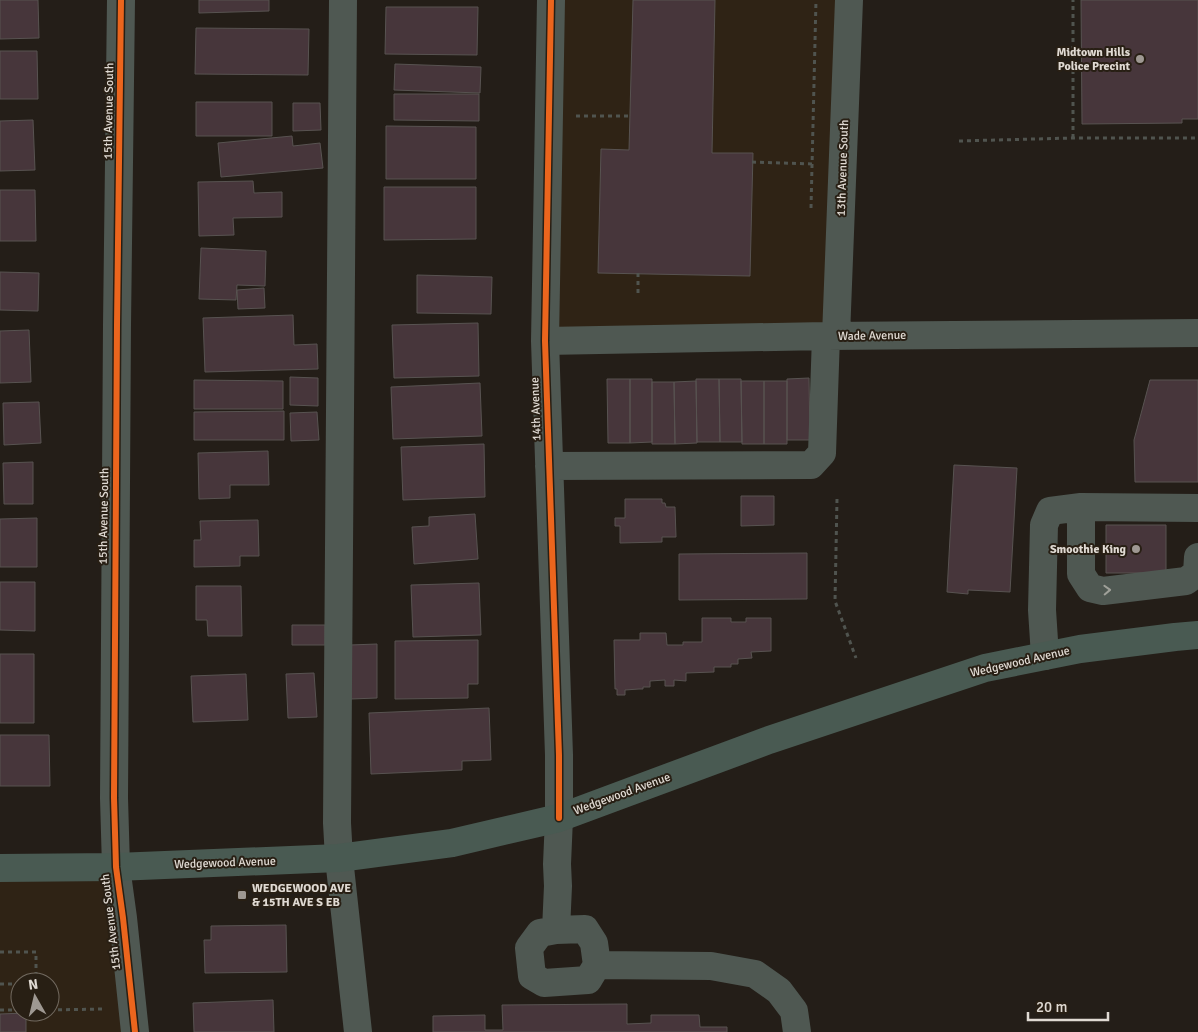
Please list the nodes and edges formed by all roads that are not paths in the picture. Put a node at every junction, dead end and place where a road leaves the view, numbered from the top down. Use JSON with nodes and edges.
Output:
{"nodes":[{"id":1,"x":121,"y":0,"type":"edge"},
{"id":2,"x":342,"y":0,"type":"edge"},
{"id":3,"x":551,"y":0,"type":"edge"},
{"id":4,"x":849,"y":0,"type":"edge"},
{"id":5,"x":1198,"y":333,"type":"edge"},
{"id":6,"x":831,"y":336,"type":"junction"},
{"id":7,"x":545,"y":341,"type":"junction"},
{"id":8,"x":550,"y":466,"type":"junction"},
{"id":9,"x":1081,"y":507,"type":"junction"},
{"id":10,"x":1198,"y":508,"type":"edge"},
{"id":11,"x":1198,"y":565,"type":"edge"},
{"id":12,"x":1198,"y":635,"type":"edge"},
{"id":13,"x":1044,"y":656,"type":"junction"},
{"id":14,"x":559,"y":818,"type":"junction"},
{"id":15,"x":339,"y":858,"type":"junction"},
{"id":16,"x":116,"y":867,"type":"junction"},
{"id":17,"x":0,"y":868,"type":"edge"},
{"id":18,"x":556,"y":930,"type":"junction"},
{"id":19,"x":597,"y":965,"type":"junction"},
{"id":20,"x":135,"y":1032,"type":"edge"},
{"id":21,"x":358,"y":1032,"type":"edge"},
{"id":22,"x":797,"y":1032,"type":"edge"}],
"edges":[{"from":1,"to":16,"type":"street","name":"15th Avenue South"},
{"from":2,"to":15,"type":"street"},
{"from":3,"to":7,"type":"street","name":"14th Avenue"},
{"from":4,"to":6,"type":"street","name":"13th Avenue South"},
{"from":5,"to":6,"type":"street","name":"Wade Avenue"},
{"from":6,"to":7,"type":"street","name":"Wade Avenue"},
{"from":6,"to":8,"type":"street","name":"13th Avenue South"},
{"from":7,"to":8,"type":"street","name":"14th Avenue"},
{"from":8,"to":14,"type":"street","name":"14th Avenue"},
{"from":9,"to":10,"type":"street"},
{"from":9,"to":11,"type":"street","one_way":true},
{"from":9,"to":13,"type":"street"},
{"from":12,"to":13,"type":"main road","name":"Wedgewood Avenue"},
{"from":13,"to":14,"type":"main road","name":"Wedgewood Avenue"},
{"from":14,"to":15,"type":"main road","name":"Wedgewood Avenue"},
{"from":14,"to":18,"type":"street","name":"14th Avenue"},
{"from":15,"to":16,"type":"main road","name":"Wedgewood Avenue"},
{"from":15,"to":21,"type":"street"},
{"from":16,"to":17,"type":"main road","name":"Wedgewood Avenue"},
{"from":16,"to":20,"type":"street","name":"15th Avenue South"},
{"from":18,"to":19,"type":"street"},
{"from":18,"to":19,"type":"street"},
{"from":19,"to":22,"type":"street"}]}
